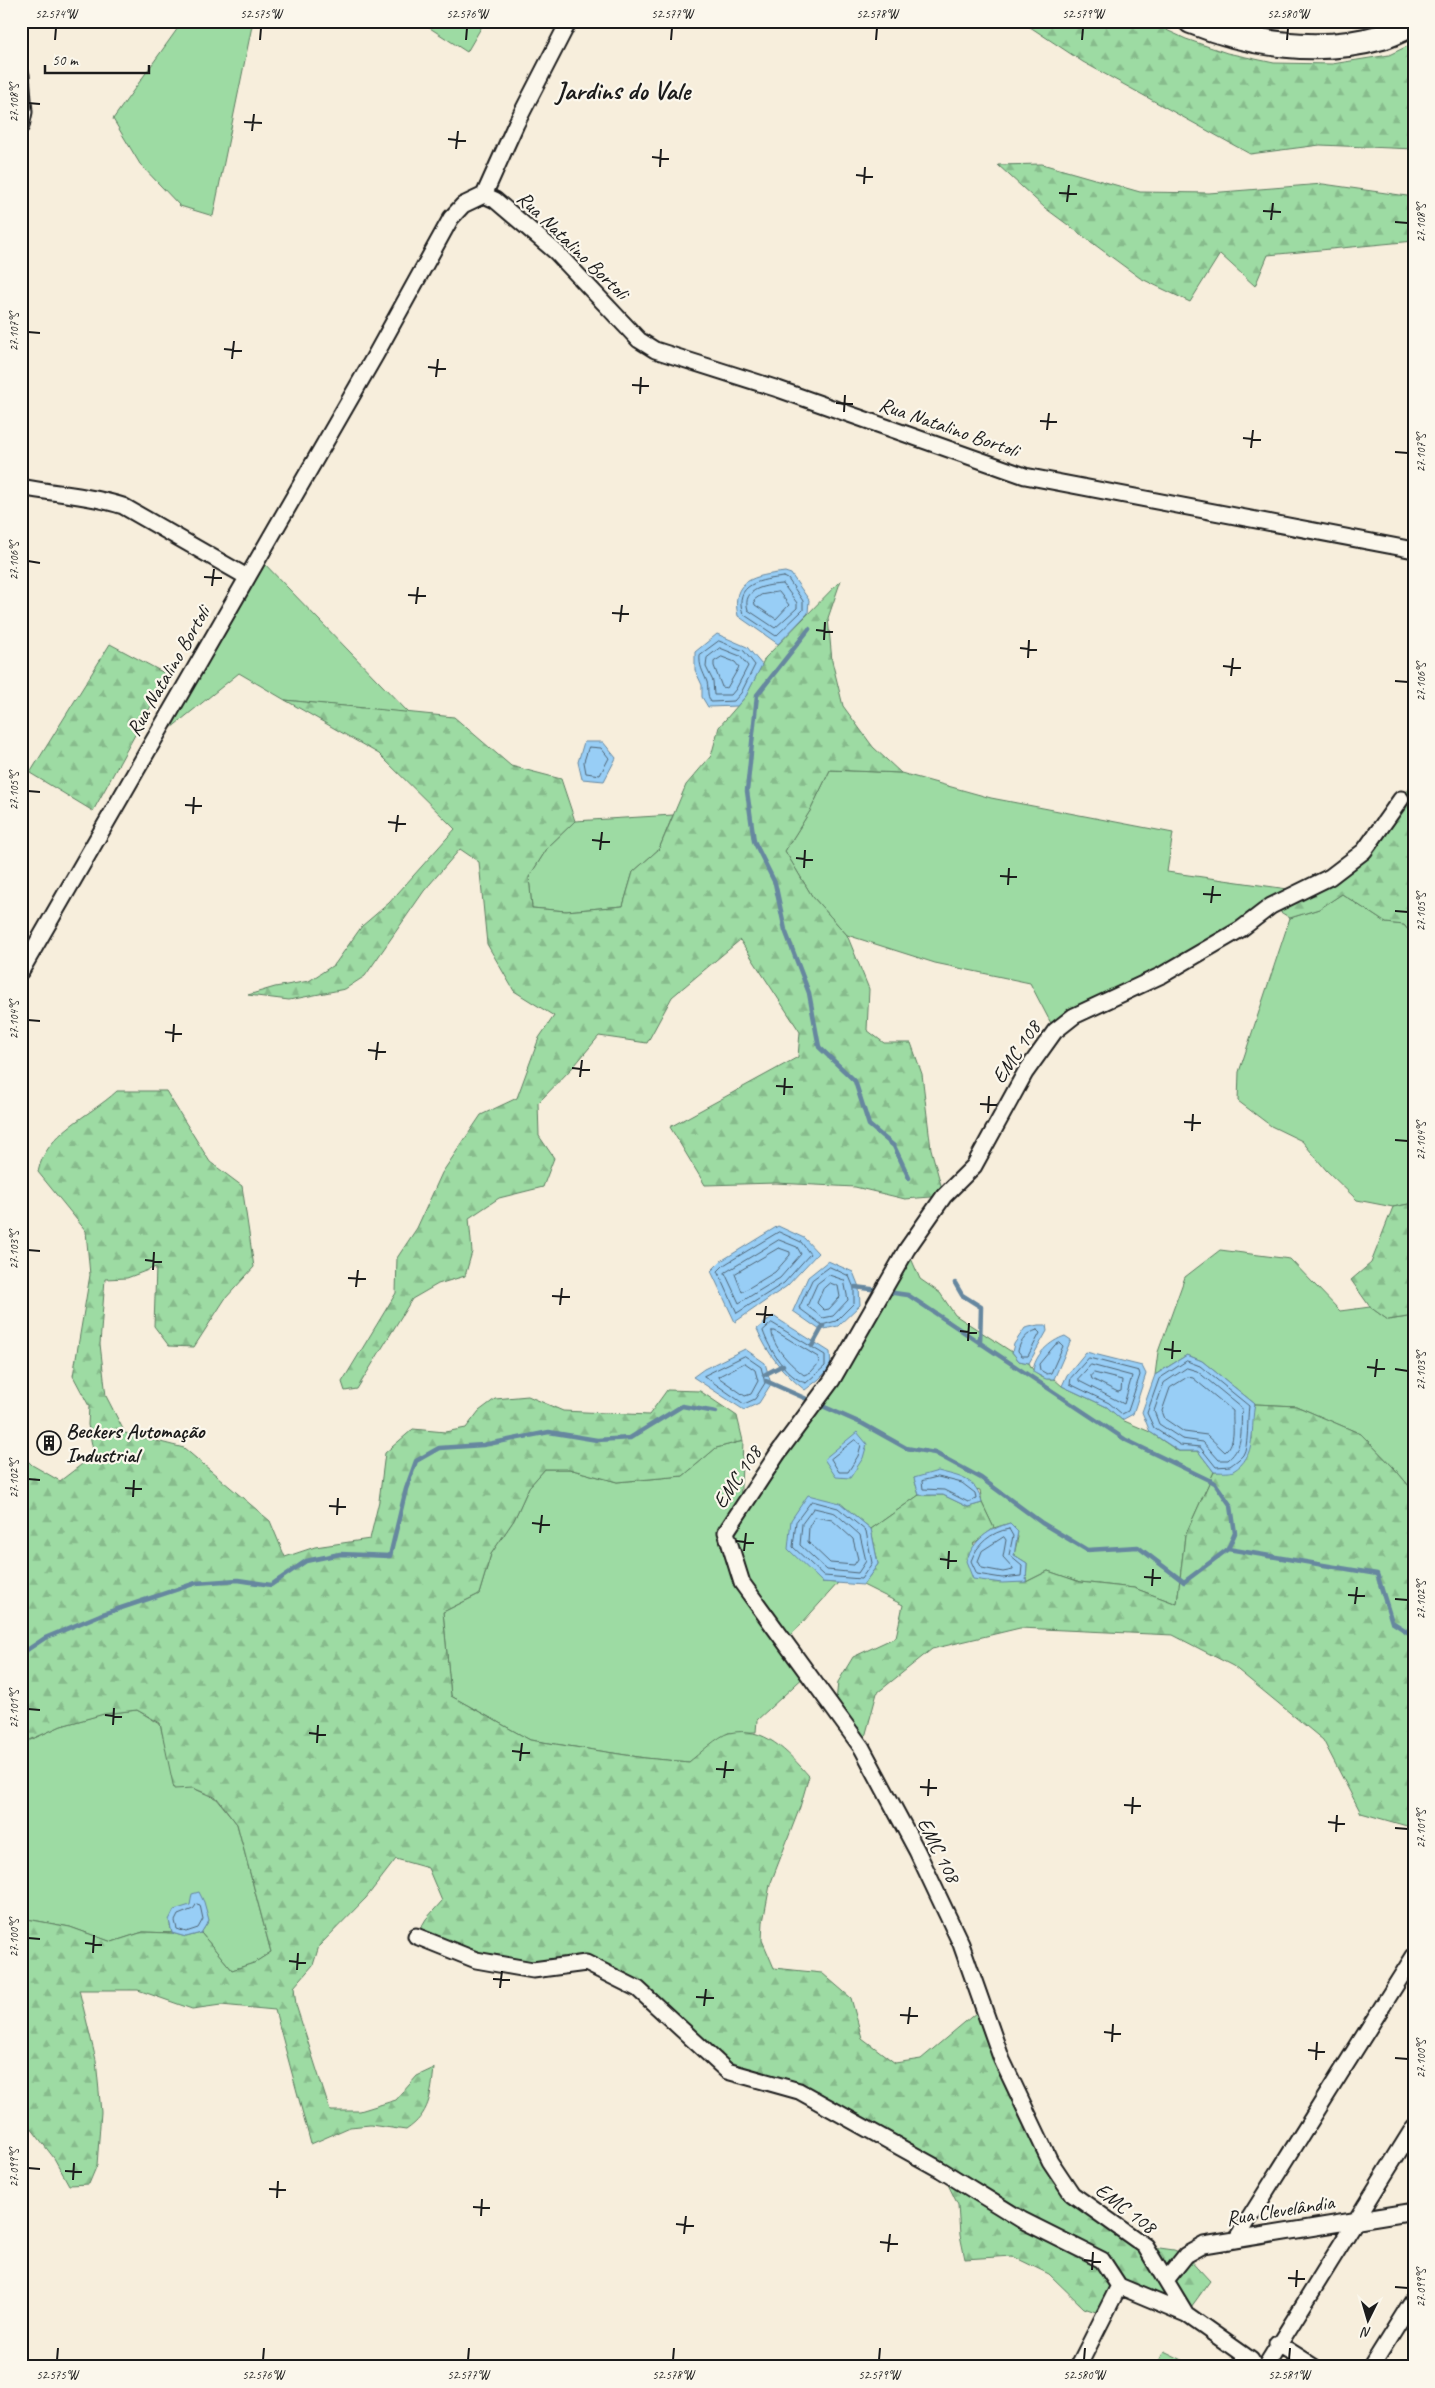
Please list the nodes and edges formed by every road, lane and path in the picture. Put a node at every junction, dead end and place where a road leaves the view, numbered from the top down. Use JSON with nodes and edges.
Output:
{"nodes":[{"id":1,"x":570,"y":21,"type":"edge"},
{"id":2,"x":1191,"y":21,"type":"edge"},
{"id":3,"x":1414,"y":23,"type":"edge"},
{"id":4,"x":21,"y":75,"type":"edge"},
{"id":5,"x":21,"y":126,"type":"edge"},
{"id":6,"x":484,"y":195,"type":"junction"},
{"id":7,"x":21,"y":487,"type":"edge"},
{"id":8,"x":1414,"y":550,"type":"edge"},
{"id":9,"x":246,"y":577,"type":"junction"},
{"id":10,"x":1401,"y":799,"type":"dead end"},
{"id":11,"x":21,"y":971,"type":"edge"},
{"id":12,"x":416,"y":1936,"type":"dead end"},
{"id":13,"x":1414,"y":1956,"type":"edge"},
{"id":14,"x":1414,"y":2127,"type":"edge"},
{"id":15,"x":1414,"y":2211,"type":"edge"},
{"id":16,"x":1356,"y":2219,"type":"junction"},
{"id":17,"x":1237,"y":2238,"type":"junction"},
{"id":18,"x":1166,"y":2280,"type":"junction"},
{"id":19,"x":1119,"y":2286,"type":"junction"},
{"id":20,"x":1414,"y":2298,"type":"edge"},
{"id":21,"x":1186,"y":2314,"type":"junction"},
{"id":22,"x":1278,"y":2343,"type":"junction"},
{"id":23,"x":1078,"y":2367,"type":"edge"},
{"id":24,"x":1254,"y":2367,"type":"edge"},
{"id":25,"x":1265,"y":2367,"type":"edge"},
{"id":26,"x":1315,"y":2367,"type":"edge"},
{"id":27,"x":1371,"y":2367,"type":"edge"}],
"edges":[{"from":1,"to":6,"type":"street"},
{"from":2,"to":3,"type":"main road"},
{"from":4,"to":5,"type":"street"},
{"from":6,"to":8,"type":"street","name":"Rua Natalino Bortoli"},
{"from":6,"to":9,"type":"street","name":"Rua Natalino Bortoli"},
{"from":7,"to":9,"type":"street"},
{"from":9,"to":11,"type":"street","name":"Rua Natalino Bortoli"},
{"from":10,"to":18,"type":"street","name":"EMC 108"},
{"from":12,"to":19,"type":"street"},
{"from":13,"to":17,"type":"street"},
{"from":14,"to":16,"type":"street"},
{"from":15,"to":16,"type":"street","name":"Rua Clevelândia"},
{"from":16,"to":17,"type":"street","name":"Rua Clevelândia"},
{"from":16,"to":22,"type":"street"},
{"from":17,"to":18,"type":"street","name":"Rua Clevelândia"},
{"from":18,"to":21,"type":"street","name":"EMC 108"},
{"from":19,"to":21,"type":"street"},
{"from":19,"to":23,"type":"street"},
{"from":20,"to":27,"type":"street"},
{"from":21,"to":24,"type":"street"},
{"from":22,"to":25,"type":"street"},
{"from":22,"to":26,"type":"street"}]}
